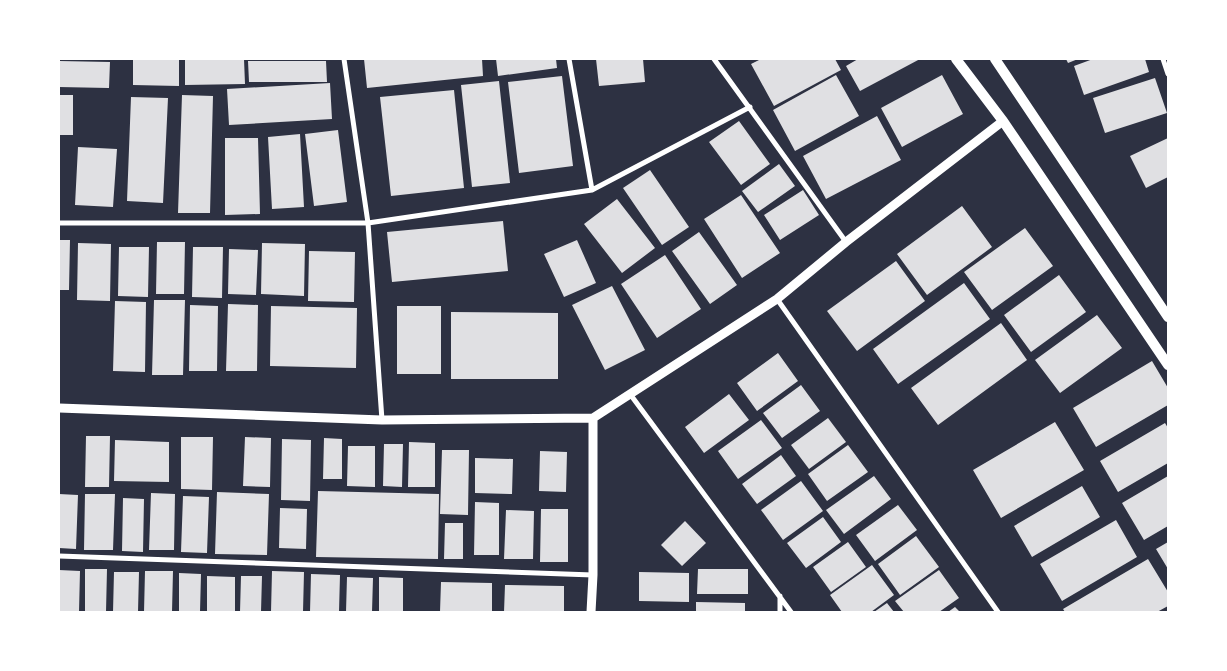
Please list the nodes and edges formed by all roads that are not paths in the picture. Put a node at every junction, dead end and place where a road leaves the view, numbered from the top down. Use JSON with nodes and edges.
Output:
{"nodes":[{"id":1,"x":344,"y":59,"type":"edge"},
{"id":2,"x":569,"y":59,"type":"edge"},
{"id":3,"x":714,"y":59,"type":"edge"},
{"id":4,"x":956,"y":59,"type":"edge"},
{"id":5,"x":995,"y":59,"type":"edge"},
{"id":6,"x":1163,"y":59,"type":"edge"},
{"id":7,"x":1168,"y":74,"type":"edge"},
{"id":8,"x":750,"y":107,"type":"junction"},
{"id":9,"x":1003,"y":121,"type":"junction"},
{"id":10,"x":592,"y":190,"type":"junction"},
{"id":11,"x":59,"y":223,"type":"edge"},
{"id":12,"x":368,"y":223,"type":"junction"},
{"id":13,"x":846,"y":242,"type":"junction"},
{"id":14,"x":777,"y":299,"type":"junction"},
{"id":15,"x":1168,"y":317,"type":"edge"},
{"id":16,"x":1168,"y":365,"type":"edge"},
{"id":17,"x":630,"y":394,"type":"junction"},
{"id":18,"x":59,"y":408,"type":"edge"},
{"id":19,"x":593,"y":418,"type":"junction"},
{"id":20,"x":382,"y":420,"type":"junction"},
{"id":21,"x":59,"y":556,"type":"edge"},
{"id":22,"x":593,"y":575,"type":"junction"},
{"id":23,"x":780,"y":596,"type":"junction"},
{"id":24,"x":591,"y":612,"type":"edge"},
{"id":25,"x":780,"y":612,"type":"edge"},
{"id":26,"x":791,"y":612,"type":"edge"},
{"id":27,"x":998,"y":612,"type":"edge"}],
"edges":[{"from":1,"to":12,"type":"street"},
{"from":2,"to":10,"type":"street"},
{"from":3,"to":8,"type":"street"},
{"from":4,"to":9,"type":"main road"},
{"from":5,"to":15,"type":"main road"},
{"from":6,"to":7,"type":"street"},
{"from":8,"to":10,"type":"street"},
{"from":8,"to":13,"type":"street"},
{"from":9,"to":13,"type":"street"},
{"from":9,"to":16,"type":"main road"},
{"from":10,"to":12,"type":"street"},
{"from":11,"to":12,"type":"street"},
{"from":12,"to":20,"type":"street"},
{"from":13,"to":14,"type":"street"},
{"from":14,"to":17,"type":"street"},
{"from":14,"to":27,"type":"street"},
{"from":17,"to":19,"type":"street"},
{"from":17,"to":23,"type":"street"},
{"from":18,"to":20,"type":"street"},
{"from":19,"to":20,"type":"street"},
{"from":19,"to":22,"type":"street"},
{"from":21,"to":22,"type":"street"},
{"from":22,"to":24,"type":"street"},
{"from":23,"to":25,"type":"street"},
{"from":23,"to":26,"type":"street"}]}
